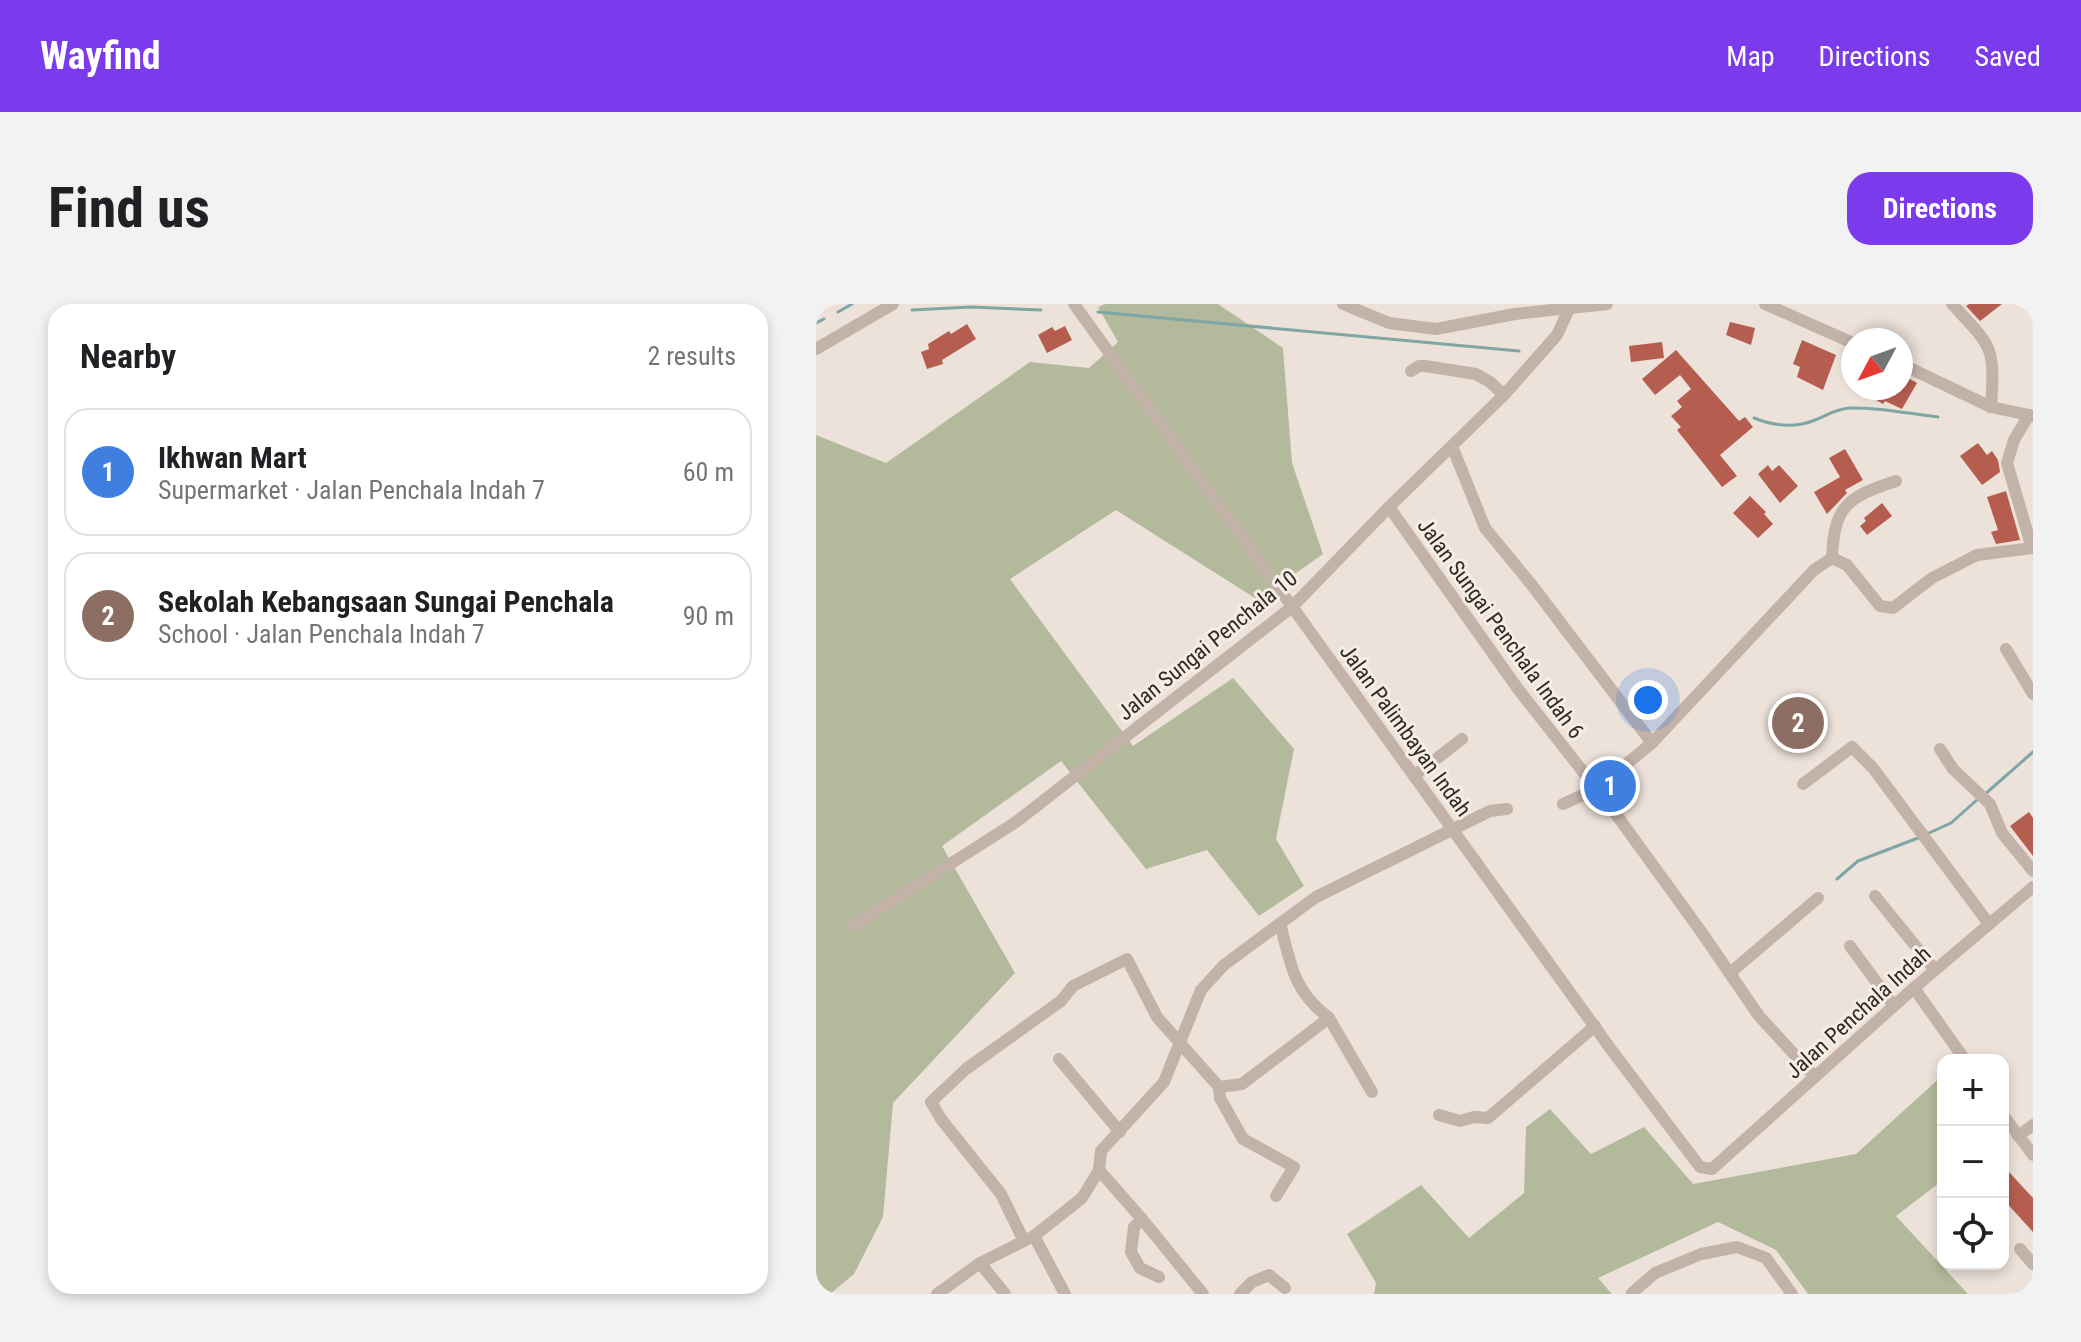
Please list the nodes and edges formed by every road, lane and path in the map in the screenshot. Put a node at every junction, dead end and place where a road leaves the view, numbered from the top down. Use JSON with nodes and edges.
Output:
{"nodes":[{"id":1,"x":893,"y":304,"type":"edge"},
{"id":2,"x":1074,"y":304,"type":"edge"},
{"id":3,"x":1343,"y":304,"type":"edge"},
{"id":4,"x":1607,"y":304,"type":"edge"},
{"id":5,"x":1765,"y":304,"type":"edge"},
{"id":6,"x":1952,"y":304,"type":"edge"},
{"id":7,"x":1570,"y":307,"type":"junction"},
{"id":8,"x":1841,"y":338,"type":"edge"},
{"id":9,"x":816,"y":349,"type":"edge"},
{"id":10,"x":1913,"y":370,"type":"edge"},
{"id":11,"x":1411,"y":371,"type":"dead end"},
{"id":12,"x":1504,"y":395,"type":"junction"},
{"id":13,"x":1991,"y":407,"type":"junction"},
{"id":14,"x":2031,"y":415,"type":"edge"},
{"id":15,"x":1452,"y":446,"type":"junction"},
{"id":16,"x":1896,"y":481,"type":"dead end"},
{"id":17,"x":1389,"y":507,"type":"junction"},
{"id":18,"x":2032,"y":548,"type":"edge"},
{"id":19,"x":1832,"y":558,"type":"junction"},
{"id":20,"x":1292,"y":607,"type":"junction"},
{"id":21,"x":2006,"y":649,"type":"dead end"},
{"id":22,"x":2033,"y":694,"type":"edge"},
{"id":23,"x":1462,"y":739,"type":"dead end"},
{"id":24,"x":1652,"y":743,"type":"junction"},
{"id":25,"x":1940,"y":749,"type":"dead end"},
{"id":26,"x":1414,"y":776,"type":"junction"},
{"id":27,"x":1803,"y":784,"type":"dead end"},
{"id":28,"x":1596,"y":789,"type":"junction"},
{"id":29,"x":1563,"y":804,"type":"dead end"},
{"id":30,"x":1507,"y":809,"type":"dead end"},
{"id":31,"x":1454,"y":829,"type":"junction"},
{"id":32,"x":2033,"y":871,"type":"edge"},
{"id":33,"x":2033,"y":887,"type":"edge"},
{"id":34,"x":1875,"y":896,"type":"dead end"},
{"id":35,"x":1818,"y":898,"type":"dead end"},
{"id":36,"x":1280,"y":923,"type":"junction"},
{"id":37,"x":1989,"y":924,"type":"junction"},
{"id":38,"x":853,"y":926,"type":"dead end"},
{"id":39,"x":1850,"y":946,"type":"dead end"},
{"id":40,"x":1935,"y":970,"type":"junction"},
{"id":41,"x":1730,"y":973,"type":"junction"},
{"id":42,"x":1914,"y":988,"type":"junction"},
{"id":43,"x":1894,"y":1006,"type":"junction"},
{"id":44,"x":1329,"y":1018,"type":"junction"},
{"id":45,"x":1595,"y":1026,"type":"junction"},
{"id":46,"x":1179,"y":1043,"type":"junction"},
{"id":47,"x":1961,"y":1054,"type":"edge"},
{"id":48,"x":1059,"y":1059,"type":"dead end"},
{"id":49,"x":1815,"y":1077,"type":"junction"},
{"id":50,"x":1219,"y":1087,"type":"junction"},
{"id":51,"x":1372,"y":1092,"type":"dead end"},
{"id":52,"x":1439,"y":1115,"type":"dead end"},
{"id":53,"x":2009,"y":1123,"type":"edge"},
{"id":54,"x":2033,"y":1125,"type":"edge"},
{"id":55,"x":1120,"y":1132,"type":"junction"},
{"id":56,"x":2018,"y":1136,"type":"junction"},
{"id":57,"x":2033,"y":1155,"type":"edge"},
{"id":58,"x":1712,"y":1169,"type":"joint"},
{"id":59,"x":1099,"y":1170,"type":"junction"},
{"id":60,"x":1276,"y":1196,"type":"dead end"},
{"id":61,"x":1142,"y":1219,"type":"junction"},
{"id":62,"x":1029,"y":1238,"type":"junction"},
{"id":63,"x":2020,"y":1249,"type":"dead end"},
{"id":64,"x":980,"y":1263,"type":"junction"},
{"id":65,"x":2033,"y":1264,"type":"edge"},
{"id":66,"x":1159,"y":1277,"type":"dead end"},
{"id":67,"x":1285,"y":1288,"type":"dead end"},
{"id":68,"x":1632,"y":1293,"type":"edge"},
{"id":69,"x":937,"y":1294,"type":"edge"},
{"id":70,"x":1005,"y":1294,"type":"edge"},
{"id":71,"x":1065,"y":1294,"type":"edge"},
{"id":72,"x":1203,"y":1294,"type":"edge"},
{"id":73,"x":1240,"y":1294,"type":"edge"},
{"id":74,"x":1792,"y":1294,"type":"edge"}],
"edges":[{"from":1,"to":9,"type":"street"},
{"from":2,"to":20,"type":"street","name":"Jalan Palimbayan Indah"},
{"from":3,"to":7,"type":"street"},
{"from":4,"to":7,"type":"street"},
{"from":5,"to":8,"type":"street"},
{"from":6,"to":13,"type":"street"},
{"from":7,"to":12,"type":"street","name":"Jalan Sungai Penchala 10"},
{"from":10,"to":13,"type":"street"},
{"from":11,"to":12,"type":"street"},
{"from":12,"to":15,"type":"street","name":"Jalan Sungai Penchala 10"},
{"from":13,"to":14,"type":"street"},
{"from":14,"to":18,"type":"street"},
{"from":15,"to":17,"type":"street","name":"Jalan Sungai Penchala 10"},
{"from":15,"to":24,"type":"street"},
{"from":16,"to":19,"type":"street"},
{"from":17,"to":20,"type":"street","name":"Jalan Sungai Penchala 10"},
{"from":17,"to":28,"type":"street","name":"Jalan Sungai Penchala Indah 6"},
{"from":18,"to":19,"type":"street"},
{"from":19,"to":24,"type":"street"},
{"from":20,"to":26,"type":"street","name":"Jalan Palimbayan Indah"},
{"from":20,"to":38,"type":"street","name":"Jalan Sungai Penchala 10"},
{"from":21,"to":22,"type":"street"},
{"from":23,"to":26,"type":"street"},
{"from":24,"to":28,"type":"street"},
{"from":25,"to":32,"type":"street"},
{"from":26,"to":31,"type":"street","name":"Jalan Palimbayan Indah"},
{"from":27,"to":37,"type":"street"},
{"from":28,"to":29,"type":"street"},
{"from":28,"to":41,"type":"street","name":"Jalan Sungai Penchala Indah 6"},
{"from":30,"to":31,"type":"street"},
{"from":31,"to":36,"type":"street"},
{"from":31,"to":45,"type":"street","name":"Jalan Palimbayan Indah"},
{"from":33,"to":37,"type":"street","name":"Jalan Penchala Indah"},
{"from":34,"to":40,"type":"street"},
{"from":35,"to":41,"type":"street"},
{"from":36,"to":44,"type":"street"},
{"from":36,"to":46,"type":"street"},
{"from":37,"to":40,"type":"street","name":"Jalan Penchala Indah"},
{"from":39,"to":43,"type":"street"},
{"from":40,"to":42,"type":"street","name":"Jalan Penchala Indah"},
{"from":41,"to":49,"type":"street","name":"Jalan Sungai Penchala Indah 6"},
{"from":42,"to":43,"type":"street","name":"Jalan Penchala Indah"},
{"from":42,"to":47,"type":"street"},
{"from":43,"to":49,"type":"street","name":"Jalan Penchala Indah"},
{"from":44,"to":50,"type":"street"},
{"from":44,"to":51,"type":"street"},
{"from":45,"to":52,"type":"street"},
{"from":45,"to":58,"type":"street","name":"Jalan Palimbayan Indah"},
{"from":46,"to":50,"type":"street"},
{"from":46,"to":55,"type":"street"},
{"from":46,"to":62,"type":"street"},
{"from":48,"to":55,"type":"street"},
{"from":49,"to":58,"type":"street","name":"Jalan Penchala Indah"},
{"from":50,"to":60,"type":"street"},
{"from":53,"to":56,"type":"street"},
{"from":54,"to":56,"type":"street"},
{"from":55,"to":59,"type":"street"},
{"from":56,"to":57,"type":"street"},
{"from":59,"to":61,"type":"street"},
{"from":59,"to":62,"type":"street"},
{"from":61,"to":66,"type":"street"},
{"from":61,"to":72,"type":"street"},
{"from":62,"to":64,"type":"street"},
{"from":62,"to":71,"type":"street"},
{"from":63,"to":65,"type":"street"},
{"from":64,"to":69,"type":"street"},
{"from":64,"to":70,"type":"street"},
{"from":67,"to":73,"type":"street"},
{"from":68,"to":74,"type":"street"}]}
